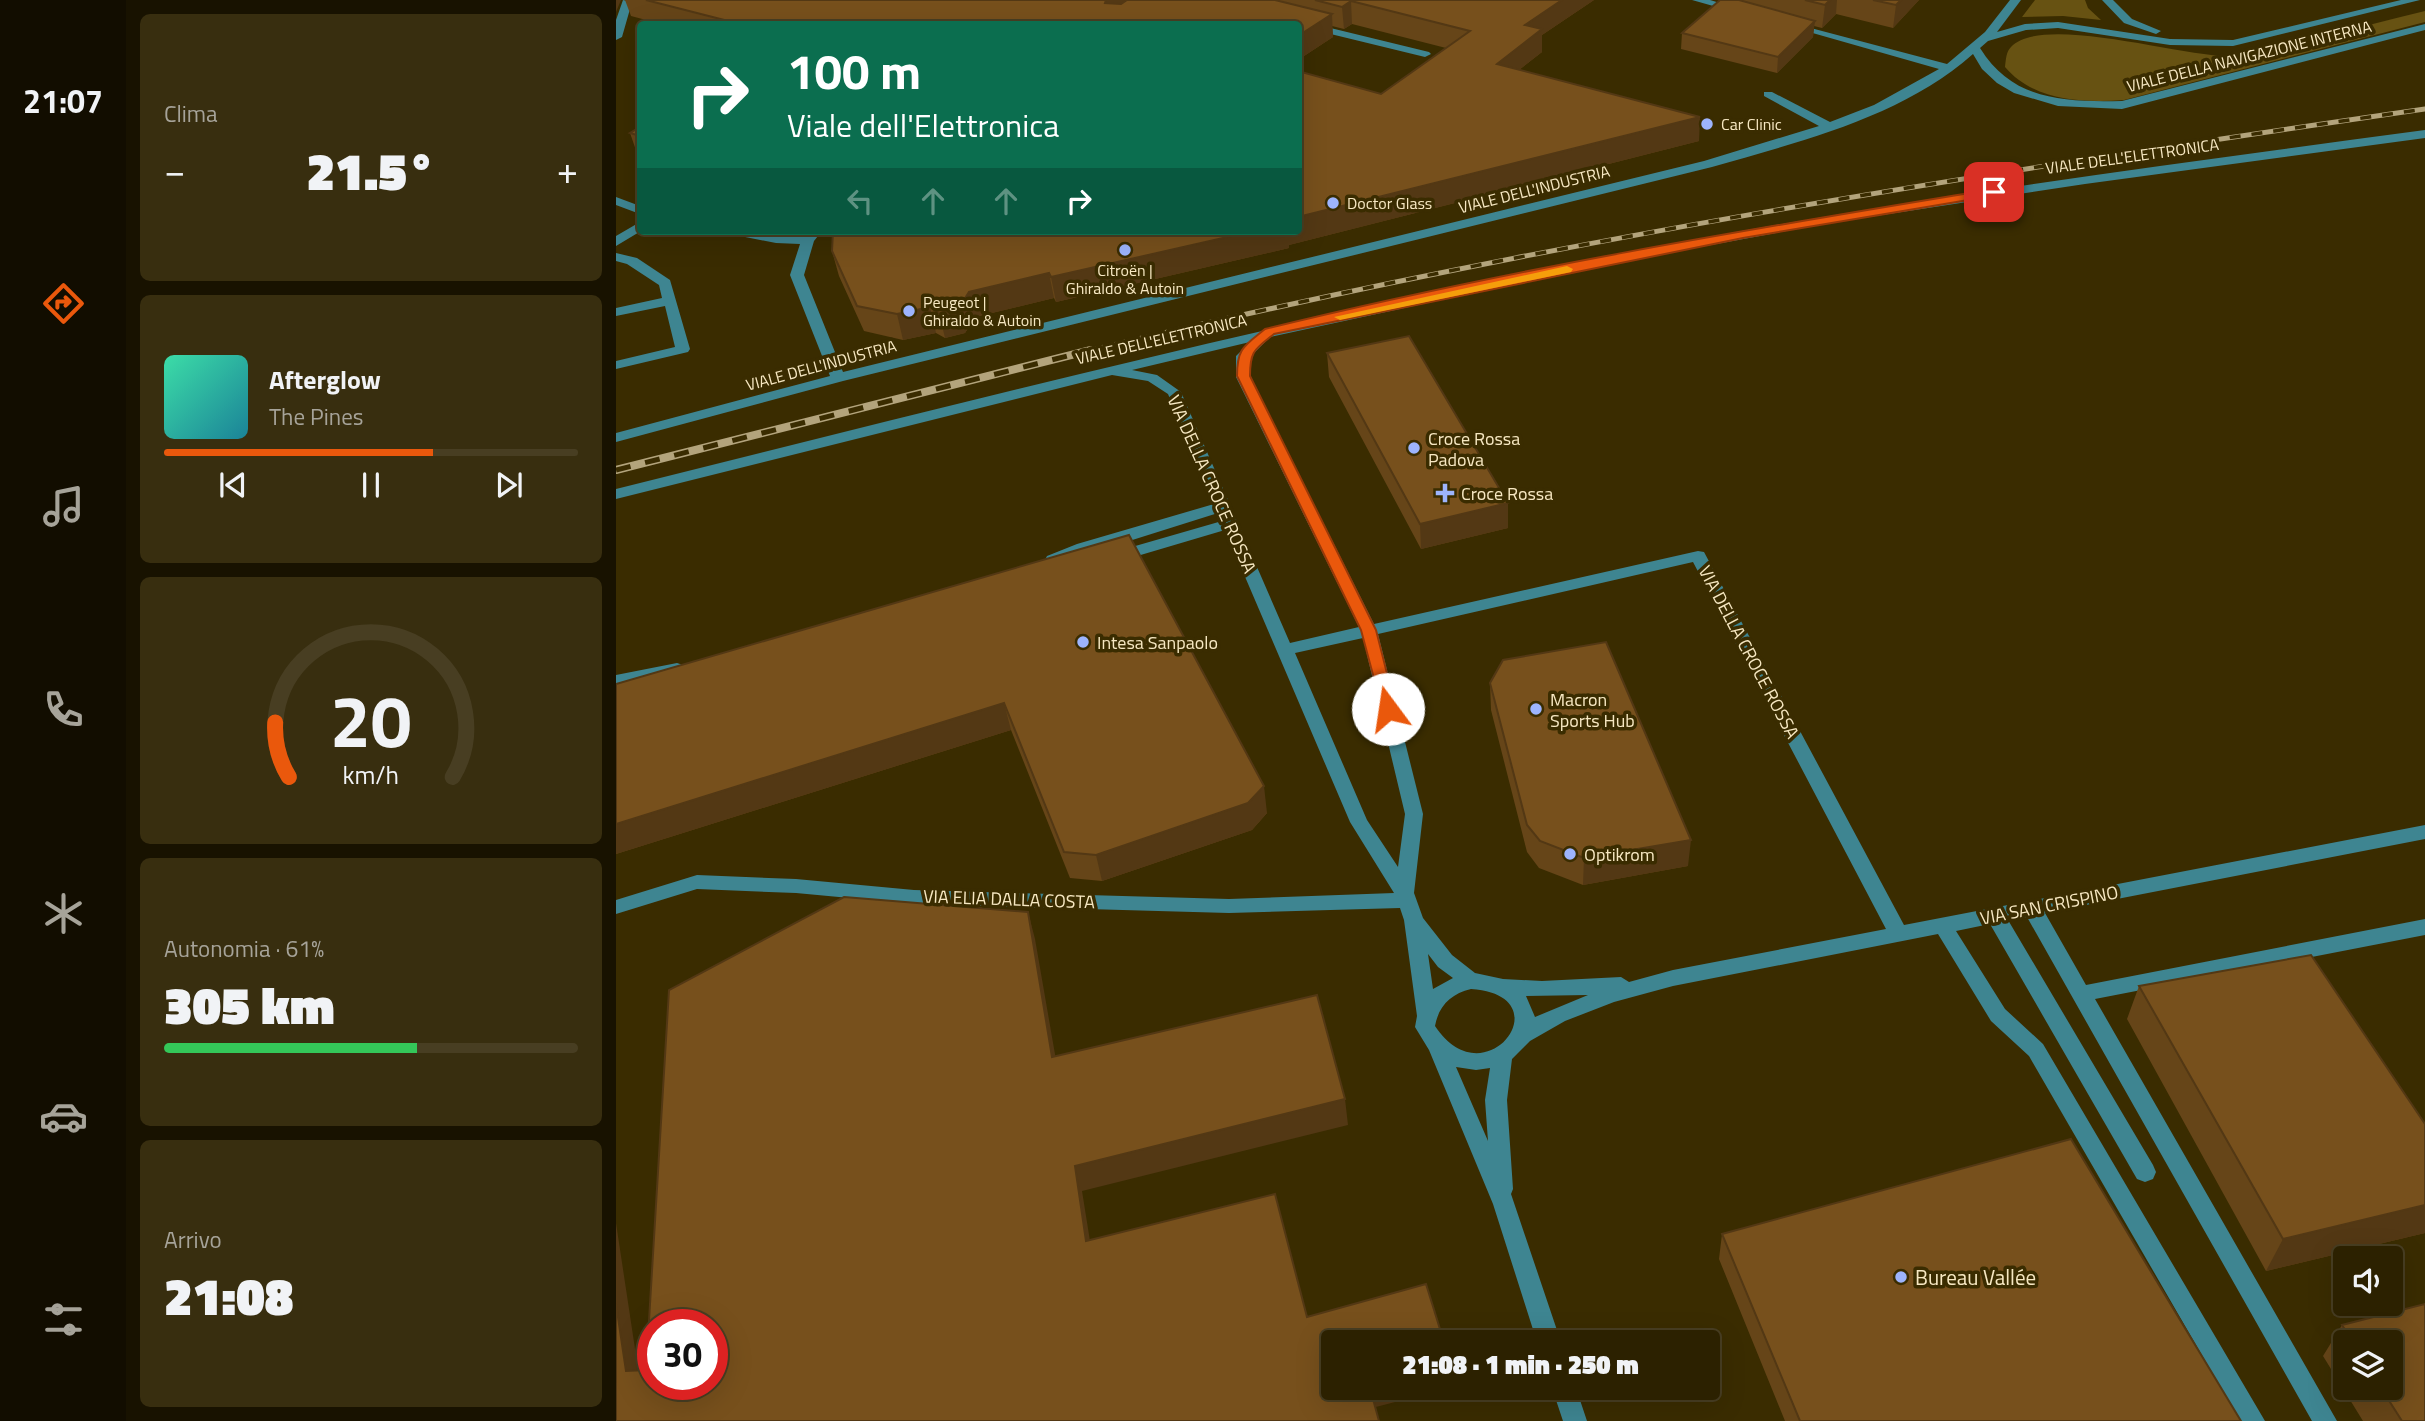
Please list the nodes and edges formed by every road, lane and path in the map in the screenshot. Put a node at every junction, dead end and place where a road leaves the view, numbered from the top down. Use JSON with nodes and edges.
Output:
{"nodes":[{"id":1,"x":1697,"y":0,"type":"edge"},
{"id":2,"x":2016,"y":0,"type":"edge"},
{"id":3,"x":2107,"y":0,"type":"edge"},
{"id":4,"x":2415,"y":0,"type":"edge"},
{"id":5,"x":628,"y":1,"type":"edge"},
{"id":6,"x":1751,"y":13,"type":"edge"},
{"id":7,"x":616,"y":14,"type":"edge"},
{"id":8,"x":1777,"y":20,"type":"edge"},
{"id":9,"x":1302,"y":24,"type":"edge"},
{"id":10,"x":2425,"y":27,"type":"edge"},
{"id":11,"x":616,"y":37,"type":"edge"},
{"id":12,"x":1986,"y":38,"type":"junction"},
{"id":13,"x":2200,"y":44,"type":"junction"},
{"id":14,"x":1975,"y":48,"type":"junction"},
{"id":15,"x":1425,"y":54,"type":"edge"},
{"id":16,"x":1950,"y":68,"type":"junction"},
{"id":17,"x":1768,"y":94,"type":"dead end"},
{"id":18,"x":1830,"y":127,"type":"junction"},
{"id":19,"x":2425,"y":134,"type":"edge"},
{"id":20,"x":616,"y":201,"type":"edge"},
{"id":21,"x":616,"y":211,"type":"edge"},
{"id":22,"x":637,"y":211,"type":"edge"},
{"id":23,"x":637,"y":212,"type":"edge"},
{"id":24,"x":637,"y":228,"type":"edge"},
{"id":25,"x":756,"y":235,"type":"edge"},
{"id":26,"x":812,"y":235,"type":"edge"},
{"id":27,"x":616,"y":242,"type":"edge"},
{"id":28,"x":616,"y":257,"type":"edge"},
{"id":29,"x":670,"y":301,"type":"junction"},
{"id":30,"x":616,"y":312,"type":"edge"},
{"id":31,"x":1270,"y":331,"type":"junction"},
{"id":32,"x":616,"y":366,"type":"edge"},
{"id":33,"x":1098,"y":371,"type":"junction"},
{"id":34,"x":838,"y":378,"type":"junction"},
{"id":35,"x":616,"y":438,"type":"edge"},
{"id":36,"x":616,"y":494,"type":"edge"},
{"id":37,"x":1223,"y":506,"type":"junction"},
{"id":38,"x":1231,"y":523,"type":"junction"},
{"id":39,"x":1102,"y":561,"type":"edge"},
{"id":40,"x":1035,"y":568,"type":"edge"},
{"id":41,"x":1369,"y":630,"type":"junction"},
{"id":42,"x":1285,"y":650,"type":"junction"},
{"id":43,"x":698,"y":666,"type":"edge"},
{"id":44,"x":616,"y":681,"type":"edge"},
{"id":45,"x":2425,"y":832,"type":"edge"},
{"id":46,"x":1405,"y":896,"type":"junction"},
{"id":47,"x":616,"y":907,"type":"edge"},
{"id":48,"x":2033,"y":909,"type":"junction"},
{"id":49,"x":1995,"y":915,"type":"junction"},
{"id":50,"x":1414,"y":920,"type":"junction"},
{"id":51,"x":1943,"y":926,"type":"junction"},
{"id":52,"x":2425,"y":927,"type":"edge"},
{"id":53,"x":1899,"y":934,"type":"junction"},
{"id":54,"x":1673,"y":978,"type":"junction"},
{"id":55,"x":1471,"y":981,"type":"junction"},
{"id":56,"x":1503,"y":987,"type":"junction"},
{"id":57,"x":2081,"y":994,"type":"junction"},
{"id":58,"x":1426,"y":1014,"type":"junction"},
{"id":59,"x":1523,"y":1035,"type":"junction"},
{"id":60,"x":1439,"y":1051,"type":"junction"},
{"id":61,"x":1502,"y":1056,"type":"junction"},
{"id":62,"x":2145,"y":1172,"type":"dead end"},
{"id":63,"x":1504,"y":1205,"type":"junction"},
{"id":64,"x":1545,"y":1330,"type":"edge"},
{"id":65,"x":1568,"y":1400,"type":"edge"},
{"id":66,"x":1575,"y":1421,"type":"edge"},
{"id":67,"x":2253,"y":1421,"type":"edge"},
{"id":68,"x":2325,"y":1421,"type":"edge"}],
"edges":[{"from":1,"to":6,"type":"street"},
{"from":2,"to":12,"type":"street","name":"VIALE DELL'INDUSTRIA"},
{"from":3,"to":13,"type":"street"},
{"from":4,"to":13,"type":"street","name":"VIALE DELLA NAVIGAZIONE INTERNA"},
{"from":5,"to":7,"type":"street"},
{"from":5,"to":11,"type":"street"},
{"from":8,"to":16,"type":"street"},
{"from":9,"to":15,"type":"street"},
{"from":10,"to":14,"type":"street","name":"VIALE DELLA NAVIGAZIONE INTERNA"},
{"from":12,"to":13,"type":"street","name":"VIALE DELLA NAVIGAZIONE INTERNA"},
{"from":12,"to":14,"type":"street","name":"VIALE DELL'INDUSTRIA"},
{"from":14,"to":16,"type":"street","name":"VIALE DELL'INDUSTRIA"},
{"from":16,"to":18,"type":"street","name":"VIALE DELL'INDUSTRIA"},
{"from":17,"to":18,"type":"street"},
{"from":18,"to":34,"type":"street","name":"VIALE DELL'INDUSTRIA"},
{"from":19,"to":31,"type":"street","name":"VIALE DELL'ELETTRONICA"},
{"from":20,"to":22,"type":"street"},
{"from":21,"to":23,"type":"street"},
{"from":24,"to":27,"type":"street"},
{"from":25,"to":26,"type":"street"},
{"from":26,"to":34,"type":"street"},
{"from":28,"to":29,"type":"street"},
{"from":29,"to":30,"type":"street"},
{"from":29,"to":32,"type":"street"},
{"from":31,"to":33,"type":"street","name":"VIALE DELL'ELETTRONICA"},
{"from":31,"to":41,"type":"street","name":"VIA DELLA CROCE ROSSA"},
{"from":33,"to":36,"type":"street","name":"VIALE DELL'ELETTRONICA"},
{"from":33,"to":37,"type":"street","name":"VIA DELLA CROCE ROSSA"},
{"from":34,"to":35,"type":"street","name":"VIALE DELL'INDUSTRIA"},
{"from":37,"to":38,"type":"street","name":"VIA DELLA CROCE ROSSA"},
{"from":37,"to":40,"type":"street"},
{"from":38,"to":39,"type":"street"},
{"from":38,"to":42,"type":"street","name":"VIA DELLA CROCE ROSSA"},
{"from":41,"to":42,"type":"street","name":"VIA DELLA CROCE ROSSA"},
{"from":41,"to":46,"type":"street","name":"VIA DELLA CROCE ROSSA"},
{"from":41,"to":53,"type":"street","name":"VIA DELLA CROCE ROSSA"},
{"from":42,"to":46,"type":"street","name":"VIA DELLA CROCE ROSSA"},
{"from":43,"to":44,"type":"street"},
{"from":45,"to":48,"type":"street","name":"VIA SAN CRISPINO"},
{"from":46,"to":47,"type":"street","name":"VIA ELIA DALLA COSTA"},
{"from":46,"to":50,"type":"street","name":"VIA DELLA CROCE ROSSA"},
{"from":48,"to":49,"type":"street","name":"VIA SAN CRISPINO"},
{"from":48,"to":57,"type":"street"},
{"from":49,"to":51,"type":"street","name":"VIA SAN CRISPINO"},
{"from":49,"to":62,"type":"street"},
{"from":50,"to":55,"type":"street","name":"VIA DELLA CROCE ROSSA"},
{"from":50,"to":58,"type":"street","name":"VIA DELLA CROCE ROSSA"},
{"from":51,"to":53,"type":"street","name":"VIA SAN CRISPINO"},
{"from":51,"to":67,"type":"street"},
{"from":52,"to":57,"type":"street"},
{"from":53,"to":54,"type":"street","name":"VIA SAN CRISPINO"},
{"from":54,"to":56,"type":"street","name":"VIA SAN CRISPINO"},
{"from":54,"to":59,"type":"street","name":"VIA SAN CRISPINO"},
{"from":55,"to":56,"type":"street"},
{"from":55,"to":58,"type":"street"},
{"from":56,"to":59,"type":"street"},
{"from":57,"to":68,"type":"street"},
{"from":58,"to":60,"type":"street"},
{"from":59,"to":61,"type":"street"},
{"from":60,"to":61,"type":"street"},
{"from":60,"to":63,"type":"street"},
{"from":61,"to":63,"type":"street"},
{"from":63,"to":64,"type":"street"},
{"from":65,"to":66,"type":"street"}]}
